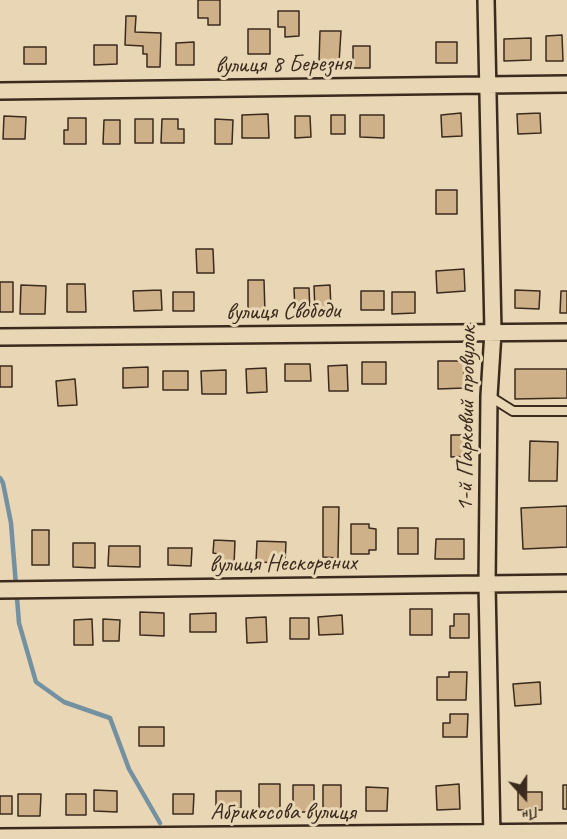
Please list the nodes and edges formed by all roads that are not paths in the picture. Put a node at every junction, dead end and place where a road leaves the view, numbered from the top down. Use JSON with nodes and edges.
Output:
{"nodes":[{"id":1,"x":486,"y":0,"type":"edge"},
{"id":2,"x":567,"y":84,"type":"edge"},
{"id":3,"x":487,"y":86,"type":"junction"},
{"id":4,"x":0,"y":91,"type":"edge"},
{"id":5,"x":567,"y":332,"type":"edge"},
{"id":6,"x":493,"y":333,"type":"junction"},
{"id":7,"x":0,"y":337,"type":"edge"},
{"id":8,"x":489,"y":396,"type":"junction"},
{"id":9,"x":567,"y":411,"type":"edge"},
{"id":10,"x":567,"y":583,"type":"edge"},
{"id":11,"x":487,"y":584,"type":"junction"},
{"id":12,"x":0,"y":590,"type":"edge"},
{"id":13,"x":567,"y":832,"type":"edge"},
{"id":14,"x":492,"y":836,"type":"edge"},
{"id":15,"x":0,"y":837,"type":"edge"}],
"edges":[{"from":1,"to":3,"type":"street","name":"1-й Парковий провулок"},
{"from":2,"to":3,"type":"street","name":"вулиця 8 Березня"},
{"from":3,"to":4,"type":"street","name":"вулиця 8 Березня"},
{"from":3,"to":6,"type":"street","name":"1-й Парковий провулок"},
{"from":5,"to":6,"type":"street","name":"вулиця Свободи"},
{"from":6,"to":7,"type":"street","name":"вулиця Свободи"},
{"from":6,"to":8,"type":"street","name":"1-й Парковий провулок"},
{"from":8,"to":9,"type":"lane"},
{"from":8,"to":11,"type":"street","name":"1-й Парковий провулок"},
{"from":10,"to":11,"type":"street","name":"вулиця Нескорених"},
{"from":11,"to":12,"type":"street","name":"вулиця Нескорених"},
{"from":11,"to":14,"type":"street","name":"1-й Парковий провулок"},
{"from":13,"to":14,"type":"street","name":"Абрикосова вулиця"},
{"from":14,"to":15,"type":"street","name":"Абрикосова вулиця"}]}
